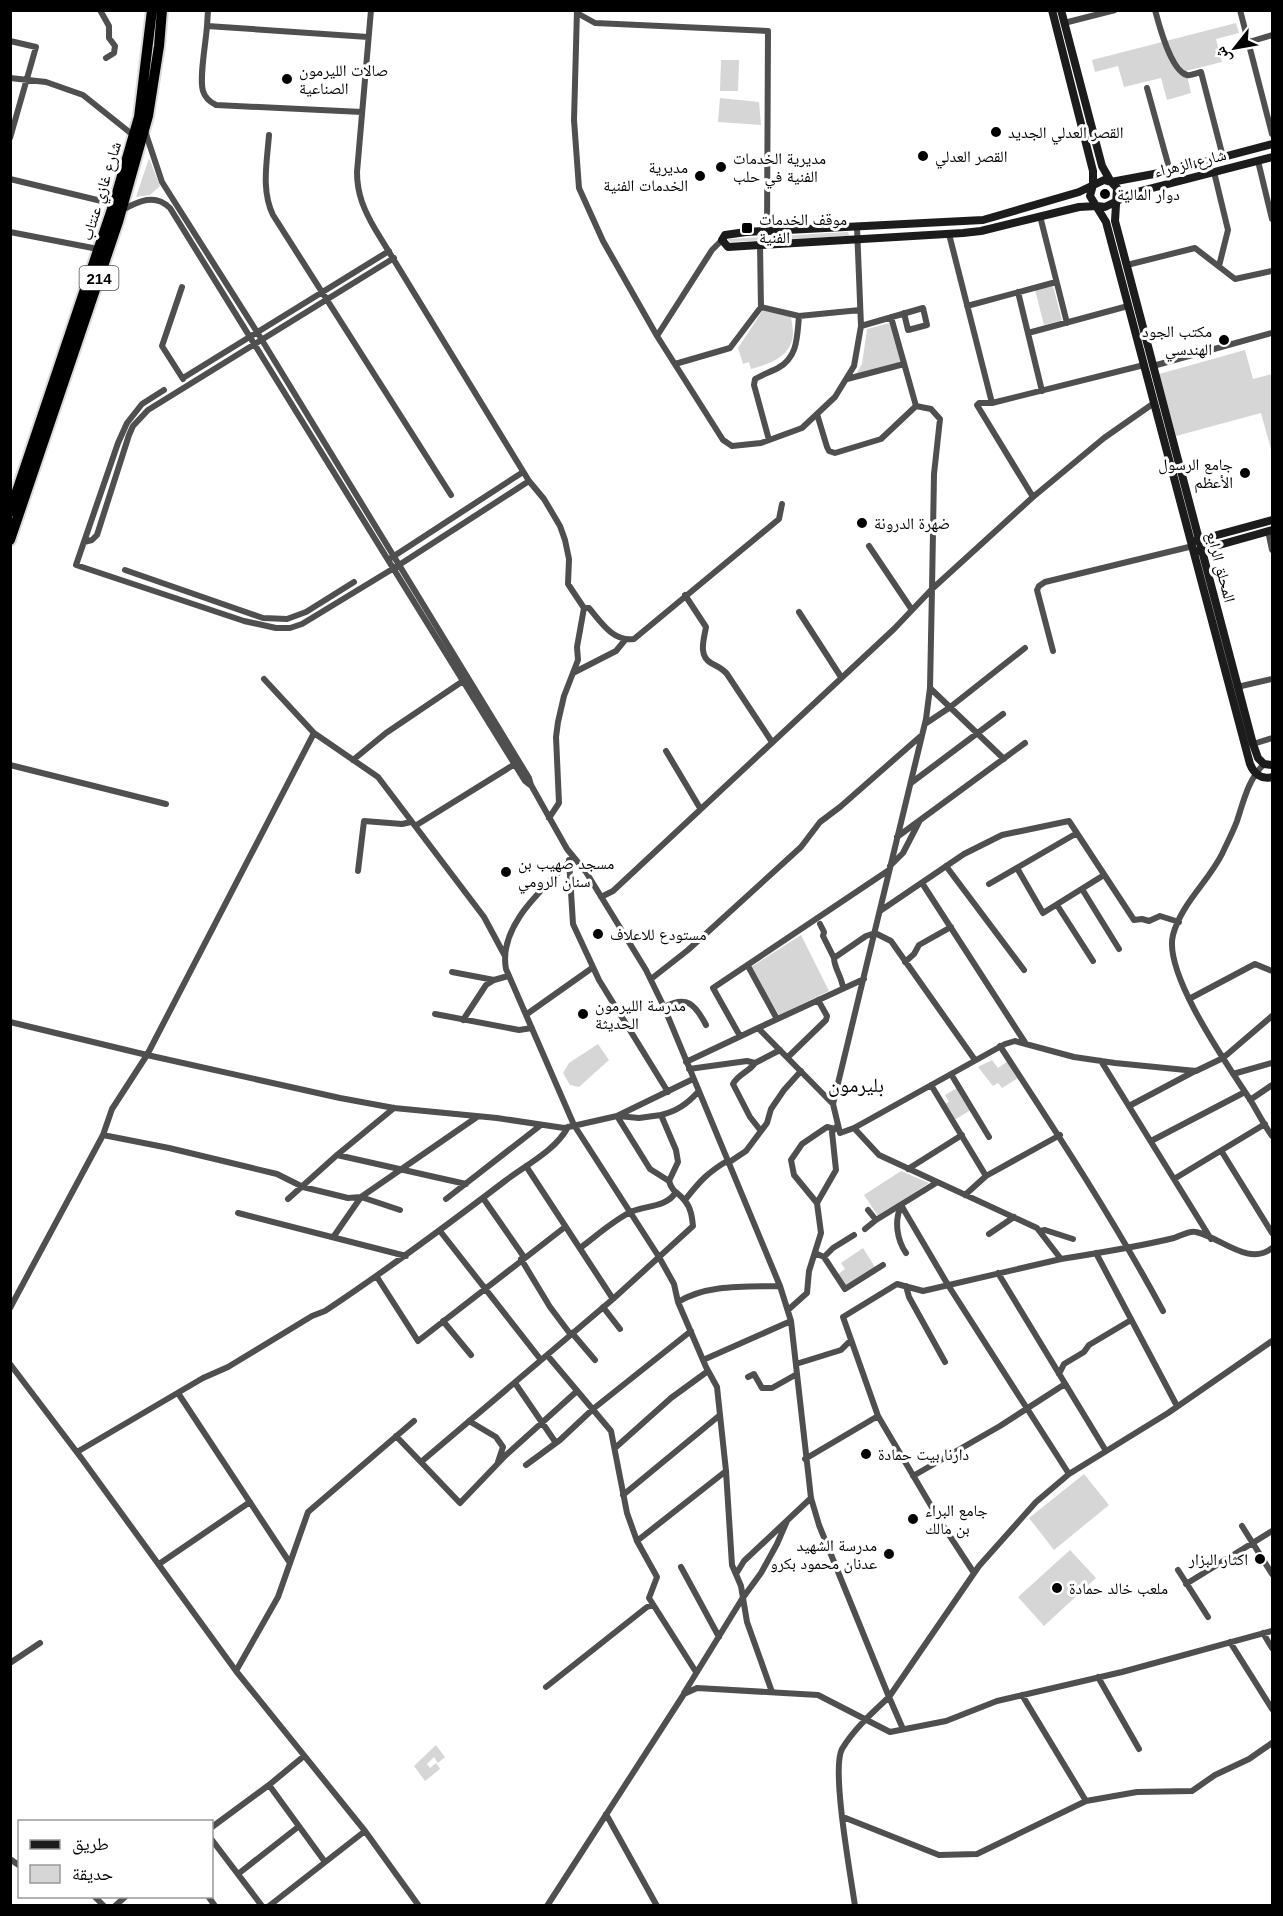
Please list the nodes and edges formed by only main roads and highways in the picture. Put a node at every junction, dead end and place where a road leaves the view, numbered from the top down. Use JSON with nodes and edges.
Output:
{"nodes":[{"id":1,"x":152,"y":10,"type":"edge"},
{"id":2,"x":162,"y":10,"type":"edge"},
{"id":3,"x":1052,"y":10,"type":"edge"},
{"id":4,"x":1061,"y":10,"type":"edge"},
{"id":5,"x":1272,"y":144,"type":"edge"},
{"id":6,"x":1272,"y":157,"type":"edge"},
{"id":7,"x":1111,"y":182,"type":"junction"},
{"id":8,"x":1093,"y":185,"type":"junction"},
{"id":9,"x":1116,"y":201,"type":"junction"},
{"id":10,"x":1097,"y":206,"type":"junction"},
{"id":11,"x":118,"y":207,"type":"junction"},
{"id":12,"x":1148,"y":365,"type":"junction"},
{"id":13,"x":61,"y":376,"type":"junction"},
{"id":14,"x":10,"y":512,"type":"edge"},
{"id":15,"x":1272,"y":520,"type":"edge"},
{"id":16,"x":1270,"y":531,"type":"edge"},
{"id":17,"x":10,"y":540,"type":"edge"},
{"id":18,"x":1196,"y":546,"type":"junction"},
{"id":19,"x":1268,"y":764,"type":"edge"},
{"id":20,"x":1272,"y":777,"type":"edge"}],
"edges":[{"from":1,"to":11,"type":"highway","name":"شارع غازي عنتاب","number":"214"},
{"from":2,"to":11,"type":"highway","number":"214"},
{"from":3,"to":8,"type":"main road"},
{"from":4,"to":7,"type":"main road"},
{"from":5,"to":7,"type":"main road"},
{"from":6,"to":9,"type":"main road","name":"شارع الزهراء"},
{"from":7,"to":8,"type":"main road"},
{"from":7,"to":9,"type":"main road"},
{"from":8,"to":10,"type":"main road"},
{"from":8,"to":10,"type":"main road"},
{"from":9,"to":10,"type":"main road"},
{"from":9,"to":12,"type":"main road"},
{"from":10,"to":12,"type":"main road"},
{"from":11,"to":13,"type":"highway","number":"214"},
{"from":11,"to":13,"type":"highway","name":"شارع غازي عنتاب","number":"214"},
{"from":12,"to":18,"type":"main road","name":"المحلق الرابع"},
{"from":12,"to":18,"type":"main road"},
{"from":13,"to":14,"type":"highway","name":"شارع غازي عنتاب","number":"214"},
{"from":13,"to":17,"type":"highway","number":"214"},
{"from":15,"to":18,"type":"main road"},
{"from":16,"to":18,"type":"main road"},
{"from":18,"to":19,"type":"main road","name":"المحلق الرابع"},
{"from":18,"to":20,"type":"main road"}]}
